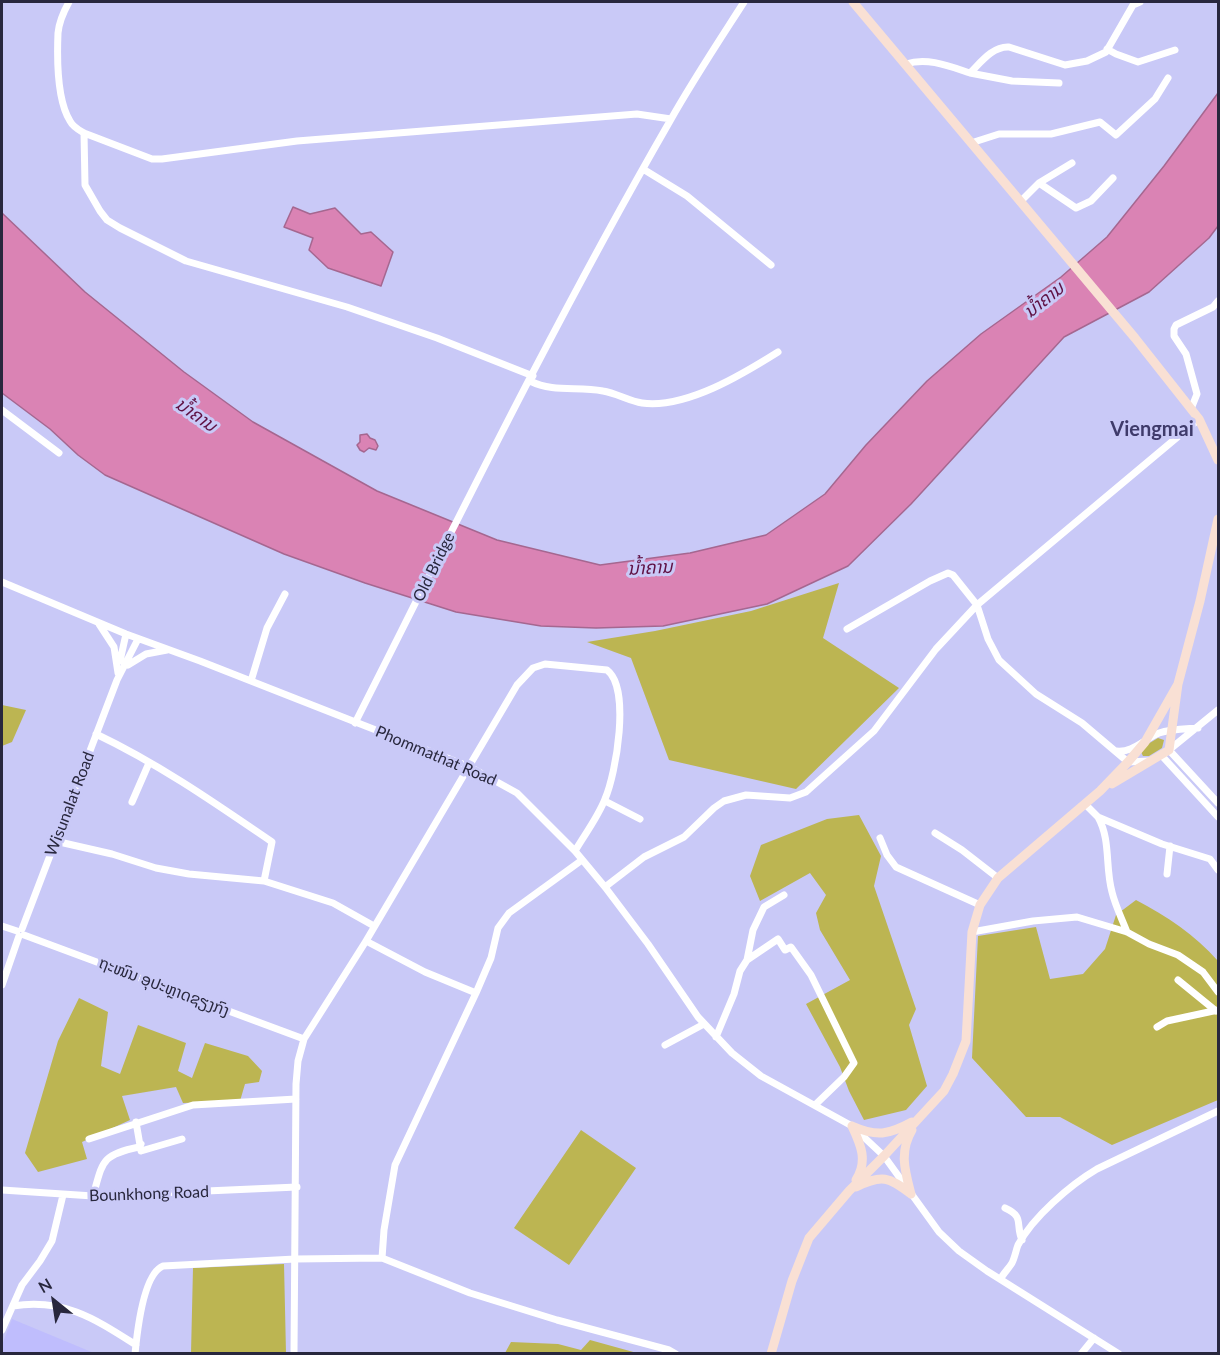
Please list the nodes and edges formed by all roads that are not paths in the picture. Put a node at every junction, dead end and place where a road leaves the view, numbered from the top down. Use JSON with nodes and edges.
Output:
{"nodes":[{"id":1,"x":69,"y":2,"type":"edge"},
{"id":2,"x":744,"y":2,"type":"edge"},
{"id":3,"x":853,"y":2,"type":"edge"},
{"id":4,"x":1140,"y":2,"type":"edge"},
{"id":5,"x":1107,"y":49,"type":"junction"},
{"id":6,"x":1175,"y":50,"type":"dead end"},
{"id":7,"x":906,"y":64,"type":"junction"},
{"id":8,"x":970,"y":73,"type":"junction"},
{"id":9,"x":1168,"y":78,"type":"dead end"},
{"id":10,"x":1059,"y":83,"type":"dead end"},
{"id":11,"x":671,"y":119,"type":"junction"},
{"id":12,"x":84,"y":133,"type":"junction"},
{"id":13,"x":971,"y":143,"type":"junction"},
{"id":14,"x":1072,"y":163,"type":"dead end"},
{"id":15,"x":643,"y":169,"type":"junction"},
{"id":16,"x":1113,"y":178,"type":"dead end"},
{"id":17,"x":1038,"y":183,"type":"junction"},
{"id":18,"x":1020,"y":202,"type":"junction"},
{"id":19,"x":771,"y":265,"type":"dead end"},
{"id":20,"x":1218,"y":301,"type":"edge"},
{"id":21,"x":778,"y":352,"type":"dead end"},
{"id":22,"x":531,"y":378,"type":"junction"},
{"id":23,"x":1191,"y":409,"type":"junction"},
{"id":24,"x":2,"y":410,"type":"edge"},
{"id":25,"x":1200,"y":419,"type":"junction"},
{"id":26,"x":59,"y":453,"type":"dead end"},
{"id":27,"x":1218,"y":460,"type":"edge"},
{"id":28,"x":1218,"y":519,"type":"edge"},
{"id":29,"x":2,"y":582,"type":"edge"},
{"id":30,"x":285,"y":594,"type":"dead end"},
{"id":31,"x":977,"y":605,"type":"junction"},
{"id":32,"x":98,"y":622,"type":"junction"},
{"id":33,"x":847,"y":629,"type":"dead end"},
{"id":34,"x":126,"y":634,"type":"junction"},
{"id":35,"x":138,"y":639,"type":"junction"},
{"id":36,"x":170,"y":650,"type":"junction"},
{"id":37,"x":118,"y":675,"type":"junction"},
{"id":38,"x":251,"y":681,"type":"junction"},
{"id":39,"x":1178,"y":684,"type":"junction"},
{"id":40,"x":1218,"y":710,"type":"edge"},
{"id":41,"x":355,"y":723,"type":"junction"},
{"id":42,"x":1198,"y":728,"type":"junction"},
{"id":43,"x":1171,"y":730,"type":"junction"},
{"id":44,"x":96,"y":734,"type":"junction"},
{"id":45,"x":1145,"y":742,"type":"junction"},
{"id":46,"x":1116,"y":751,"type":"junction"},
{"id":47,"x":1163,"y":755,"type":"junction"},
{"id":48,"x":149,"y":762,"type":"junction"},
{"id":49,"x":1128,"y":762,"type":"junction"},
{"id":50,"x":470,"y":767,"type":"junction"},
{"id":51,"x":1100,"y":791,"type":"junction"},
{"id":52,"x":605,"y":801,"type":"junction"},
{"id":53,"x":132,"y":802,"type":"dead end"},
{"id":54,"x":1218,"y":803,"type":"edge"},
{"id":55,"x":1085,"y":804,"type":"junction"},
{"id":56,"x":1098,"y":817,"type":"junction"},
{"id":57,"x":1218,"y":817,"type":"edge"},
{"id":58,"x":640,"y":819,"type":"dead end"},
{"id":59,"x":935,"y":833,"type":"dead end"},
{"id":60,"x":880,"y":838,"type":"dead end"},
{"id":61,"x":56,"y":841,"type":"junction"},
{"id":62,"x":1170,"y":846,"type":"junction"},
{"id":63,"x":575,"y":850,"type":"junction"},
{"id":64,"x":582,"y":860,"type":"junction"},
{"id":65,"x":1218,"y":870,"type":"edge"},
{"id":66,"x":1167,"y":874,"type":"dead end"},
{"id":67,"x":998,"y":878,"type":"junction"},
{"id":68,"x":264,"y":881,"type":"junction"},
{"id":69,"x":605,"y":887,"type":"junction"},
{"id":70,"x":784,"y":895,"type":"dead end"},
{"id":71,"x":980,"y":904,"type":"junction"},
{"id":72,"x":2,"y":926,"type":"edge"},
{"id":73,"x":374,"y":926,"type":"junction"},
{"id":74,"x":972,"y":932,"type":"junction"},
{"id":75,"x":1127,"y":932,"type":"junction"},
{"id":76,"x":21,"y":933,"type":"junction"},
{"id":77,"x":366,"y":941,"type":"junction"},
{"id":78,"x":747,"y":960,"type":"junction"},
{"id":79,"x":1178,"y":980,"type":"dead end"},
{"id":80,"x":2,"y":985,"type":"edge"},
{"id":81,"x":476,"y":993,"type":"junction"},
{"id":82,"x":1218,"y":993,"type":"edge"},
{"id":83,"x":1217,"y":1011,"type":"edge"},
{"id":84,"x":704,"y":1024,"type":"junction"},
{"id":85,"x":1156,"y":1027,"type":"dead end"},
{"id":86,"x":716,"y":1037,"type":"junction"},
{"id":87,"x":304,"y":1039,"type":"junction"},
{"id":88,"x":665,"y":1045,"type":"dead end"},
{"id":89,"x":296,"y":1099,"type":"junction"},
{"id":90,"x":815,"y":1105,"type":"junction"},
{"id":91,"x":1218,"y":1111,"type":"edge"},
{"id":92,"x":920,"y":1118,"type":"junction"},
{"id":93,"x":136,"y":1122,"type":"junction"},
{"id":94,"x":852,"y":1126,"type":"junction"},
{"id":95,"x":89,"y":1138,"type":"dead end"},
{"id":96,"x":182,"y":1139,"type":"dead end"},
{"id":97,"x":141,"y":1144,"type":"junction"},
{"id":98,"x":884,"y":1156,"type":"junction"},
{"id":99,"x":297,"y":1187,"type":"junction"},
{"id":100,"x":2,"y":1190,"type":"edge"},
{"id":101,"x":849,"y":1191,"type":"junction"},
{"id":102,"x":911,"y":1194,"type":"junction"},
{"id":103,"x":63,"y":1196,"type":"junction"},
{"id":104,"x":93,"y":1196,"type":"junction"},
{"id":105,"x":1005,"y":1208,"type":"dead end"},
{"id":106,"x":1022,"y":1240,"type":"junction"},
{"id":107,"x":382,"y":1258,"type":"junction"},
{"id":108,"x":295,"y":1259,"type":"junction"},
{"id":109,"x":1001,"y":1278,"type":"junction"},
{"id":110,"x":13,"y":1306,"type":"junction"},
{"id":111,"x":2,"y":1330,"type":"edge"},
{"id":112,"x":1094,"y":1338,"type":"junction"},
{"id":113,"x":136,"y":1345,"type":"junction"},
{"id":114,"x":135,"y":1353,"type":"edge"},
{"id":115,"x":294,"y":1353,"type":"edge"},
{"id":116,"x":676,"y":1353,"type":"edge"},
{"id":117,"x":771,"y":1353,"type":"edge"},
{"id":118,"x":1081,"y":1353,"type":"edge"},
{"id":119,"x":1119,"y":1353,"type":"edge"}],
"edges":[{"from":1,"to":12,"type":"street"},
{"from":2,"to":11,"type":"street","name":"Old Bridge"},
{"from":3,"to":7,"type":"main road"},
{"from":4,"to":5,"type":"street"},
{"from":5,"to":6,"type":"street"},
{"from":5,"to":8,"type":"street"},
{"from":7,"to":8,"type":"street"},
{"from":7,"to":13,"type":"main road"},
{"from":8,"to":10,"type":"street"},
{"from":9,"to":13,"type":"street"},
{"from":11,"to":12,"type":"street"},
{"from":11,"to":15,"type":"street","name":"Old Bridge"},
{"from":12,"to":22,"type":"street"},
{"from":13,"to":18,"type":"main road"},
{"from":14,"to":17,"type":"street"},
{"from":15,"to":19,"type":"street"},
{"from":15,"to":22,"type":"street","name":"Old Bridge"},
{"from":16,"to":17,"type":"street"},
{"from":17,"to":18,"type":"street"},
{"from":18,"to":23,"type":"main road"},
{"from":20,"to":23,"type":"street"},
{"from":21,"to":22,"type":"street"},
{"from":22,"to":41,"type":"street","name":"Old Bridge"},
{"from":23,"to":25,"type":"main road"},
{"from":24,"to":26,"type":"street"},
{"from":25,"to":27,"type":"main road"},
{"from":25,"to":31,"type":"street"},
{"from":28,"to":39,"type":"main road"},
{"from":29,"to":32,"type":"street","name":"Phommathat Road"},
{"from":30,"to":38,"type":"street"},
{"from":31,"to":33,"type":"street"},
{"from":31,"to":46,"type":"street"},
{"from":31,"to":69,"type":"street"},
{"from":32,"to":34,"type":"street","name":"Phommathat Road"},
{"from":32,"to":37,"type":"street"},
{"from":34,"to":35,"type":"street","name":"Phommathat Road"},
{"from":34,"to":37,"type":"street","name":"Wisunalat Road"},
{"from":35,"to":36,"type":"street","name":"Phommathat Road"},
{"from":35,"to":37,"type":"street","name":"Wisunalat Road"},
{"from":36,"to":37,"type":"street"},
{"from":36,"to":38,"type":"street","name":"Phommathat Road"},
{"from":37,"to":44,"type":"street","name":"Wisunalat Road"},
{"from":38,"to":41,"type":"street","name":"Phommathat Road"},
{"from":39,"to":43,"type":"main road"},
{"from":39,"to":45,"type":"main road"},
{"from":40,"to":42,"type":"street"},
{"from":41,"to":50,"type":"street","name":"Phommathat Road"},
{"from":42,"to":43,"type":"street"},
{"from":42,"to":47,"type":"street"},
{"from":43,"to":45,"type":"street"},
{"from":43,"to":47,"type":"main road"},
{"from":44,"to":48,"type":"street"},
{"from":44,"to":61,"type":"street","name":"Wisunalat Road"},
{"from":45,"to":46,"type":"street"},
{"from":45,"to":49,"type":"main road"},
{"from":46,"to":49,"type":"street"},
{"from":47,"to":49,"type":"street"},
{"from":47,"to":51,"type":"main road"},
{"from":47,"to":54,"type":"street"},
{"from":47,"to":57,"type":"street"},
{"from":48,"to":53,"type":"street"},
{"from":48,"to":68,"type":"street"},
{"from":49,"to":51,"type":"main road"},
{"from":50,"to":52,"type":"street"},
{"from":50,"to":63,"type":"street","name":"Phommathat Road"},
{"from":50,"to":73,"type":"street"},
{"from":51,"to":55,"type":"main road"},
{"from":52,"to":58,"type":"street"},
{"from":52,"to":63,"type":"street"},
{"from":55,"to":56,"type":"street"},
{"from":55,"to":67,"type":"main road"},
{"from":56,"to":62,"type":"street"},
{"from":56,"to":75,"type":"street"},
{"from":59,"to":67,"type":"street"},
{"from":60,"to":71,"type":"street"},
{"from":61,"to":68,"type":"street"},
{"from":61,"to":76,"type":"street","name":"Wisunalat Road"},
{"from":62,"to":65,"type":"street"},
{"from":62,"to":66,"type":"street"},
{"from":63,"to":64,"type":"street","name":"Phommathat Road"},
{"from":64,"to":69,"type":"street","name":"Phommathat Road"},
{"from":64,"to":81,"type":"street"},
{"from":67,"to":71,"type":"main road"},
{"from":68,"to":73,"type":"street"},
{"from":69,"to":84,"type":"street","name":"Phommathat Road"},
{"from":70,"to":78,"type":"street"},
{"from":71,"to":74,"type":"main road"},
{"from":72,"to":76,"type":"street","name":"ຖະໜົນ ອຸປະຫຼາດຊຽງກົງ"},
{"from":73,"to":77,"type":"street"},
{"from":74,"to":75,"type":"street"},
{"from":74,"to":92,"type":"main road"},
{"from":75,"to":82,"type":"street"},
{"from":76,"to":80,"type":"street","name":"Wisunalat Road"},
{"from":76,"to":87,"type":"street","name":"ຖະໜົນ ອຸປະຫຼາດຊຽງກົງ"},
{"from":77,"to":81,"type":"street"},
{"from":77,"to":87,"type":"street"},
{"from":78,"to":86,"type":"street"},
{"from":78,"to":90,"type":"street"},
{"from":79,"to":83,"type":"street"},
{"from":81,"to":107,"type":"street"},
{"from":83,"to":85,"type":"street"},
{"from":84,"to":86,"type":"street","name":"Phommathat Road"},
{"from":84,"to":88,"type":"street"},
{"from":86,"to":90,"type":"street","name":"Phommathat Road"},
{"from":87,"to":89,"type":"street"},
{"from":89,"to":93,"type":"street"},
{"from":89,"to":99,"type":"street"},
{"from":90,"to":94,"type":"street","name":"Phommathat Road"},
{"from":91,"to":106,"type":"street"},
{"from":92,"to":94,"type":"main road"},
{"from":92,"to":98,"type":"main road"},
{"from":92,"to":102,"type":"main road"},
{"from":93,"to":95,"type":"street"},
{"from":93,"to":97,"type":"street"},
{"from":94,"to":98,"type":"street","name":"Phommathat Road"},
{"from":94,"to":101,"type":"main road"},
{"from":96,"to":97,"type":"street"},
{"from":97,"to":104,"type":"street"},
{"from":98,"to":101,"type":"main road"},
{"from":98,"to":102,"type":"street","name":"Phommathat Road"},
{"from":99,"to":104,"type":"street","name":"Bounkhong Road"},
{"from":99,"to":108,"type":"street"},
{"from":100,"to":103,"type":"street","name":"Bounkhong Road"},
{"from":101,"to":102,"type":"main road"},
{"from":101,"to":117,"type":"main road"},
{"from":102,"to":109,"type":"street","name":"Phommathat Road"},
{"from":103,"to":104,"type":"street","name":"Bounkhong Road"},
{"from":103,"to":110,"type":"street"},
{"from":105,"to":106,"type":"street"},
{"from":106,"to":109,"type":"street"},
{"from":107,"to":108,"type":"street"},
{"from":107,"to":116,"type":"street"},
{"from":108,"to":113,"type":"street"},
{"from":108,"to":115,"type":"street"},
{"from":109,"to":112,"type":"street","name":"Phommathat Road"},
{"from":110,"to":111,"type":"street"},
{"from":110,"to":113,"type":"street"},
{"from":112,"to":118,"type":"street"},
{"from":112,"to":119,"type":"street","name":"Phommathat Road"},
{"from":113,"to":114,"type":"street"}]}
